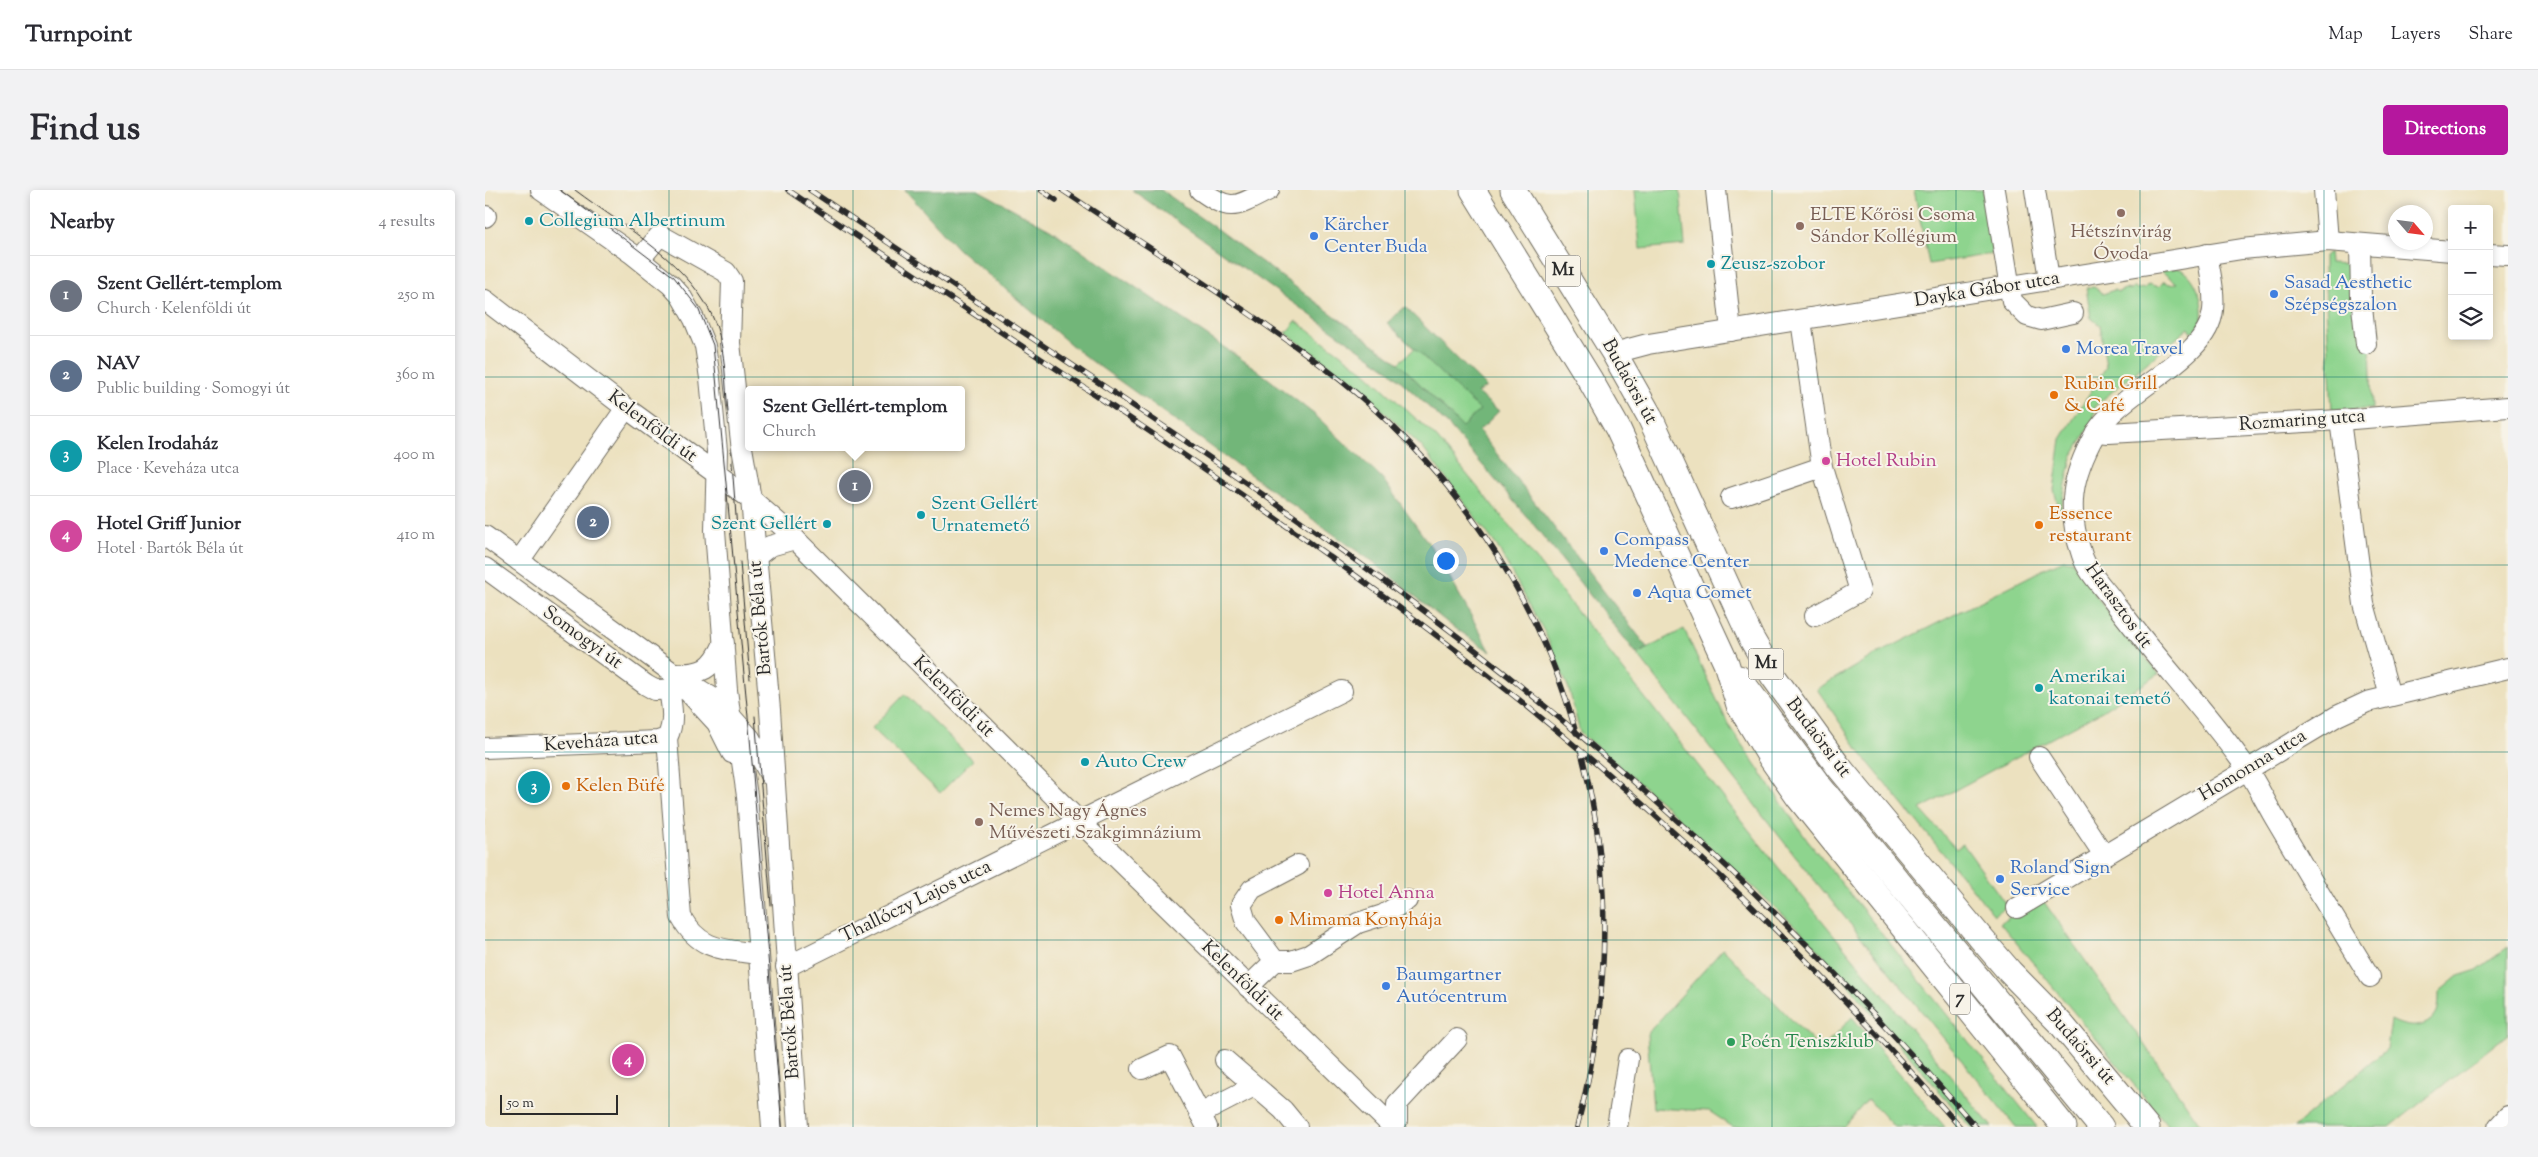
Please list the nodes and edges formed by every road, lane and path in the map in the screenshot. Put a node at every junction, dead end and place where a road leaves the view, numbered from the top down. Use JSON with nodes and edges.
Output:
{"nodes":[{"id":1,"x":541,"y":190,"type":"edge"},
{"id":2,"x":1200,"y":190,"type":"edge"},
{"id":3,"x":1269,"y":190,"type":"edge"},
{"id":4,"x":1473,"y":190,"type":"edge"},
{"id":5,"x":1513,"y":190,"type":"edge"},
{"id":6,"x":1716,"y":190,"type":"edge"},
{"id":7,"x":1994,"y":190,"type":"edge"},
{"id":8,"x":2035,"y":190,"type":"edge"},
{"id":9,"x":2324,"y":190,"type":"edge"},
{"id":10,"x":2327,"y":241,"type":"junction"},
{"id":11,"x":2360,"y":244,"type":"junction"},
{"id":12,"x":2448,"y":251,"type":"edge"},
{"id":13,"x":2207,"y":254,"type":"junction"},
{"id":14,"x":2493,"y":254,"type":"edge"},
{"id":15,"x":2508,"y":255,"type":"edge"},
{"id":16,"x":640,"y":259,"type":"junction"},
{"id":17,"x":2049,"y":279,"type":"junction"},
{"id":18,"x":2010,"y":286,"type":"junction"},
{"id":19,"x":485,"y":300,"type":"edge"},
{"id":20,"x":2073,"y":313,"type":"dead end"},
{"id":21,"x":1801,"y":320,"type":"junction"},
{"id":22,"x":1731,"y":330,"type":"junction"},
{"id":23,"x":730,"y":343,"type":"junction"},
{"id":24,"x":2366,"y":344,"type":"dead end"},
{"id":25,"x":705,"y":346,"type":"junction"},
{"id":26,"x":1614,"y":353,"type":"junction"},
{"id":27,"x":2508,"y":407,"type":"edge"},
{"id":28,"x":626,"y":408,"type":"junction"},
{"id":29,"x":2340,"y":420,"type":"junction"},
{"id":30,"x":2097,"y":432,"type":"junction"},
{"id":31,"x":1822,"y":467,"type":"junction"},
{"id":32,"x":717,"y":475,"type":"junction"},
{"id":33,"x":1731,"y":498,"type":"dead end"},
{"id":34,"x":751,"y":499,"type":"junction"},
{"id":35,"x":795,"y":539,"type":"junction"},
{"id":36,"x":488,"y":544,"type":"edge"},
{"id":37,"x":756,"y":558,"type":"junction"},
{"id":38,"x":519,"y":561,"type":"junction"},
{"id":39,"x":485,"y":568,"type":"edge"},
{"id":40,"x":1815,"y":616,"type":"dead end"},
{"id":41,"x":724,"y":643,"type":"junction"},
{"id":42,"x":1726,"y":663,"type":"junction"},
{"id":43,"x":2508,"y":668,"type":"edge"},
{"id":44,"x":675,"y":684,"type":"junction"},
{"id":45,"x":1342,"y":691,"type":"dead end"},
{"id":46,"x":2390,"y":696,"type":"junction"},
{"id":47,"x":730,"y":713,"type":"junction"},
{"id":48,"x":667,"y":738,"type":"junction"},
{"id":49,"x":485,"y":748,"type":"edge"},
{"id":50,"x":2039,"y":757,"type":"dead end"},
{"id":51,"x":2246,"y":769,"type":"junction"},
{"id":52,"x":773,"y":781,"type":"junction"},
{"id":53,"x":745,"y":788,"type":"junction"},
{"id":54,"x":1079,"y":822,"type":"junction"},
{"id":55,"x":2104,"y":856,"type":"junction"},
{"id":56,"x":1298,"y":865,"type":"dead end"},
{"id":57,"x":1407,"y":900,"type":"dead end"},
{"id":58,"x":2017,"y":908,"type":"dead end"},
{"id":59,"x":758,"y":954,"type":"junction"},
{"id":60,"x":1275,"y":961,"type":"junction"},
{"id":61,"x":786,"y":967,"type":"junction"},
{"id":62,"x":2010,"y":972,"type":"junction"},
{"id":63,"x":2370,"y":977,"type":"dead end"},
{"id":64,"x":1248,"y":987,"type":"junction"},
{"id":65,"x":1457,"y":1039,"type":"dead end"},
{"id":66,"x":1628,"y":1059,"type":"dead end"},
{"id":67,"x":1225,"y":1060,"type":"dead end"},
{"id":68,"x":1142,"y":1069,"type":"dead end"},
{"id":69,"x":1254,"y":1086,"type":"junction"},
{"id":70,"x":2508,"y":1116,"type":"edge"},
{"id":71,"x":1204,"y":1120,"type":"edge"},
{"id":72,"x":772,"y":1127,"type":"edge"},
{"id":73,"x":797,"y":1127,"type":"edge"},
{"id":74,"x":1297,"y":1127,"type":"edge"},
{"id":75,"x":1393,"y":1127,"type":"edge"},
{"id":76,"x":1617,"y":1127,"type":"edge"},
{"id":77,"x":2064,"y":1127,"type":"edge"},
{"id":78,"x":2101,"y":1127,"type":"edge"},
{"id":79,"x":2127,"y":1127,"type":"edge"},
{"id":80,"x":2147,"y":1127,"type":"edge"},
{"id":81,"x":2498,"y":1127,"type":"edge"}],
"edges":[{"from":1,"to":16,"type":"street","name":"Bartók Béla út"},
{"from":2,"to":3,"type":"street"},
{"from":4,"to":42,"type":"main road","name":"Budaörsi út","number":"M1"},
{"from":5,"to":26,"type":"main road","name":"Budaörsi út","number":"M1"},
{"from":6,"to":22,"type":"street"},
{"from":7,"to":18,"type":"street"},
{"from":8,"to":17,"type":"street"},
{"from":9,"to":10,"type":"street"},
{"from":10,"to":11,"type":"street","name":"Dayka Gábor utca"},
{"from":10,"to":13,"type":"street","name":"Dayka Gábor utca"},
{"from":11,"to":12,"type":"street","name":"Dayka Gábor utca"},
{"from":11,"to":24,"type":"street"},
{"from":13,"to":17,"type":"street","name":"Dayka Gábor utca"},
{"from":13,"to":30,"type":"street","name":"Harasztos út"},
{"from":14,"to":15,"type":"street"},
{"from":16,"to":23,"type":"street","name":"Bartók Béla út"},
{"from":16,"to":25,"type":"street","name":"Bartók Béla út"},
{"from":17,"to":18,"type":"street","name":"Dayka Gábor utca"},
{"from":18,"to":20,"type":"street"},
{"from":18,"to":21,"type":"street","name":"Dayka Gábor utca"},
{"from":19,"to":28,"type":"street","name":"Kelenföldi út"},
{"from":21,"to":22,"type":"street","name":"Dayka Gábor utca"},
{"from":21,"to":31,"type":"street"},
{"from":22,"to":26,"type":"street","name":"Dayka Gábor utca"},
{"from":23,"to":25,"type":"street"},
{"from":23,"to":34,"type":"street","name":"Bartók Béla út"},
{"from":25,"to":32,"type":"street","name":"Bartók Béla út"},
{"from":26,"to":62,"type":"main road","name":"Budaörsi út","number":"M1"},
{"from":27,"to":29,"type":"street","name":"Rozmaring utca"},
{"from":28,"to":32,"type":"street","name":"Kelenföldi út"},
{"from":28,"to":38,"type":"street"},
{"from":29,"to":30,"type":"street","name":"Rozmaring utca"},
{"from":29,"to":46,"type":"street"},
{"from":30,"to":51,"type":"street","name":"Harasztos út"},
{"from":31,"to":33,"type":"street"},
{"from":31,"to":40,"type":"street"},
{"from":32,"to":34,"type":"street","name":"Kelenföldi út"},
{"from":32,"to":41,"type":"street","name":"Bartók Béla út"},
{"from":34,"to":35,"type":"street","name":"Kelenföldi út"},
{"from":34,"to":37,"type":"street","name":"Bartók Béla út"},
{"from":35,"to":37,"type":"street"},
{"from":35,"to":54,"type":"street","name":"Kelenföldi út"},
{"from":36,"to":38,"type":"street","name":"Somogyi út"},
{"from":37,"to":52,"type":"street","name":"Bartók Béla út"},
{"from":38,"to":44,"type":"street","name":"Somogyi út"},
{"from":39,"to":44,"type":"street","name":"Somogyi út"},
{"from":41,"to":44,"type":"street","name":"Bartók Béla út"},
{"from":41,"to":47,"type":"street","name":"Bartók Béla út"},
{"from":42,"to":77,"type":"main road","name":"Budaörsi út","number":"7"},
{"from":42,"to":78,"type":"main road","name":"Budaörsi út"},
{"from":43,"to":46,"type":"street","name":"Homonna utca"},
{"from":44,"to":47,"type":"street","name":"Somogyi út"},
{"from":44,"to":48,"type":"street","name":"Keveháza utca"},
{"from":44,"to":53,"type":"street","name":"Somogyi út"},
{"from":45,"to":54,"type":"street","name":"Thallóczy Lajos utca"},
{"from":46,"to":51,"type":"street","name":"Homonna utca"},
{"from":47,"to":52,"type":"street","name":"Somogyi út"},
{"from":47,"to":53,"type":"street","name":"Bartók Béla út"},
{"from":48,"to":49,"type":"street","name":"Keveháza utca"},
{"from":48,"to":59,"type":"street"},
{"from":50,"to":55,"type":"street"},
{"from":51,"to":55,"type":"street","name":"Homonna utca"},
{"from":51,"to":63,"type":"street","name":"Harasztos út"},
{"from":52,"to":61,"type":"street","name":"Bartók Béla út"},
{"from":53,"to":59,"type":"street","name":"Bartók Béla út"},
{"from":54,"to":61,"type":"street","name":"Thallóczy Lajos utca"},
{"from":54,"to":64,"type":"street","name":"Kelenföldi út"},
{"from":55,"to":58,"type":"street","name":"Homonna utca"},
{"from":56,"to":60,"type":"street"},
{"from":57,"to":60,"type":"street"},
{"from":59,"to":72,"type":"street","name":"Bartók Béla út"},
{"from":60,"to":64,"type":"street"},
{"from":61,"to":73,"type":"street","name":"Bartók Béla út"},
{"from":62,"to":79,"type":"main road"},
{"from":62,"to":80,"type":"main road","name":"Budaörsi út"},
{"from":64,"to":75,"type":"street","name":"Kelenföldi út"},
{"from":65,"to":75,"type":"street"},
{"from":66,"to":76,"type":"street"},
{"from":67,"to":69,"type":"street"},
{"from":68,"to":71,"type":"street"},
{"from":69,"to":71,"type":"street"},
{"from":69,"to":74,"type":"street"},
{"from":70,"to":81,"type":"street"}]}
